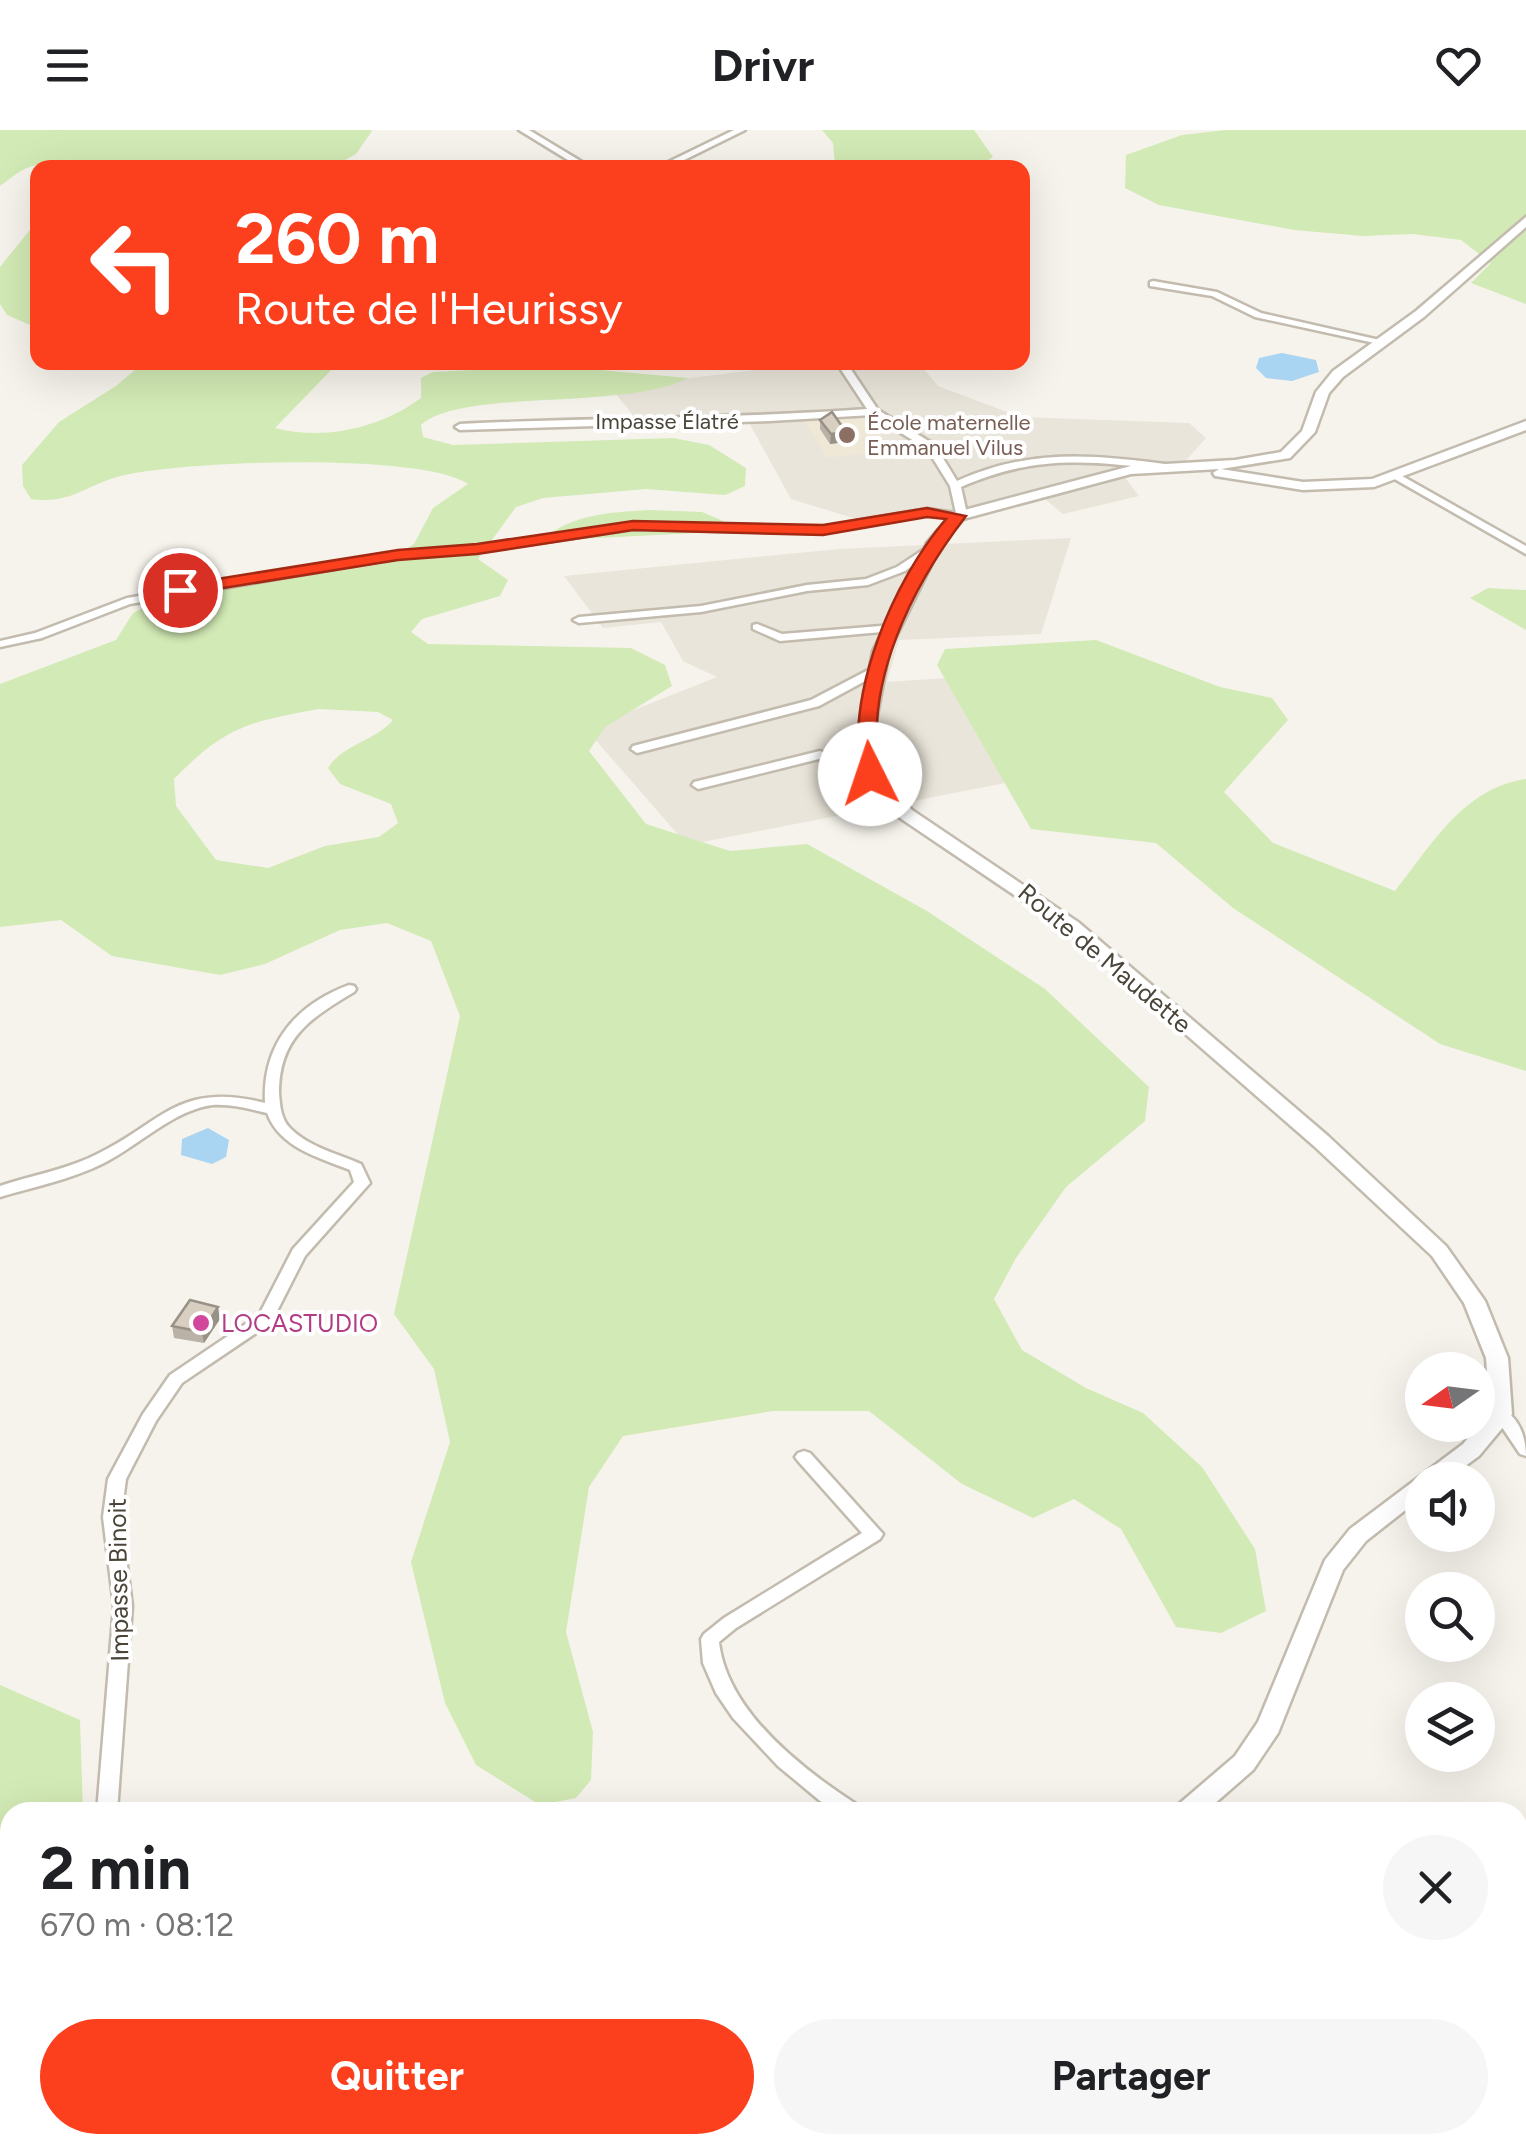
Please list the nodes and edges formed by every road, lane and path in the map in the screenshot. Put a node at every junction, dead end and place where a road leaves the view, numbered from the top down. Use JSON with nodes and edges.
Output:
{"nodes":[{"id":1,"x":523,"y":130,"type":"edge"},
{"id":2,"x":740,"y":130,"type":"edge"},
{"id":3,"x":574,"y":160,"type":"edge"},
{"id":4,"x":677,"y":160,"type":"edge"},
{"id":5,"x":1526,"y":221,"type":"edge"},
{"id":6,"x":1153,"y":284,"type":"dead end"},
{"id":7,"x":1379,"y":341,"type":"junction"},
{"id":8,"x":846,"y":370,"type":"edge"},
{"id":9,"x":874,"y":412,"type":"junction"},
{"id":10,"x":460,"y":426,"type":"dead end"},
{"id":11,"x":1522,"y":430,"type":"edge"},
{"id":12,"x":1165,"y":467,"type":"junction"},
{"id":13,"x":1193,"y":467,"type":"junction"},
{"id":14,"x":1394,"y":475,"type":"junction"},
{"id":15,"x":955,"y":486,"type":"junction"},
{"id":16,"x":960,"y":515,"type":"junction"},
{"id":17,"x":932,"y":548,"type":"junction"},
{"id":18,"x":1526,"y":551,"type":"edge"},
{"id":19,"x":578,"y":620,"type":"dead end"},
{"id":20,"x":757,"y":627,"type":"dead end"},
{"id":21,"x":892,"y":628,"type":"junction"},
{"id":22,"x":0,"y":644,"type":"edge"},
{"id":23,"x":874,"y":671,"type":"junction"},
{"id":24,"x":637,"y":749,"type":"dead end"},
{"id":25,"x":870,"y":774,"type":"junction"},
{"id":26,"x":698,"y":785,"type":"dead end"},
{"id":27,"x":349,"y":989,"type":"dead end"},
{"id":28,"x":272,"y":1110,"type":"junction"},
{"id":29,"x":0,"y":1192,"type":"edge"},
{"id":30,"x":1501,"y":1414,"type":"junction"},
{"id":31,"x":1526,"y":1450,"type":"edge"},
{"id":32,"x":804,"y":1457,"type":"dead end"},
{"id":33,"x":1455,"y":1462,"type":"edge"},
{"id":34,"x":1405,"y":1498,"type":"edge"},
{"id":35,"x":108,"y":1802,"type":"edge"},
{"id":36,"x":840,"y":1802,"type":"edge"},
{"id":37,"x":1199,"y":1802,"type":"edge"}],
"edges":[{"from":1,"to":3,"type":"street"},
{"from":2,"to":4,"type":"street"},
{"from":5,"to":7,"type":"street"},
{"from":6,"to":7,"type":"street"},
{"from":7,"to":13,"type":"street"},
{"from":8,"to":9,"type":"street"},
{"from":9,"to":10,"type":"street","name":"Impasse Élatré"},
{"from":9,"to":15,"type":"street"},
{"from":11,"to":14,"type":"street"},
{"from":12,"to":13,"type":"street"},
{"from":12,"to":15,"type":"street"},
{"from":12,"to":16,"type":"street"},
{"from":13,"to":14,"type":"street"},
{"from":14,"to":18,"type":"street"},
{"from":15,"to":16,"type":"street"},
{"from":16,"to":17,"type":"street"},
{"from":16,"to":22,"type":"street"},
{"from":17,"to":19,"type":"street"},
{"from":17,"to":21,"type":"street"},
{"from":20,"to":21,"type":"street"},
{"from":21,"to":23,"type":"street"},
{"from":23,"to":24,"type":"street"},
{"from":23,"to":25,"type":"street"},
{"from":25,"to":26,"type":"street"},
{"from":25,"to":30,"type":"street","name":"Route de Maudette"},
{"from":27,"to":28,"type":"street"},
{"from":28,"to":29,"type":"street"},
{"from":28,"to":35,"type":"street","name":"Impasse Binoit"},
{"from":30,"to":31,"type":"street"},
{"from":30,"to":33,"type":"street"},
{"from":32,"to":36,"type":"street"},
{"from":34,"to":37,"type":"street"}]}
